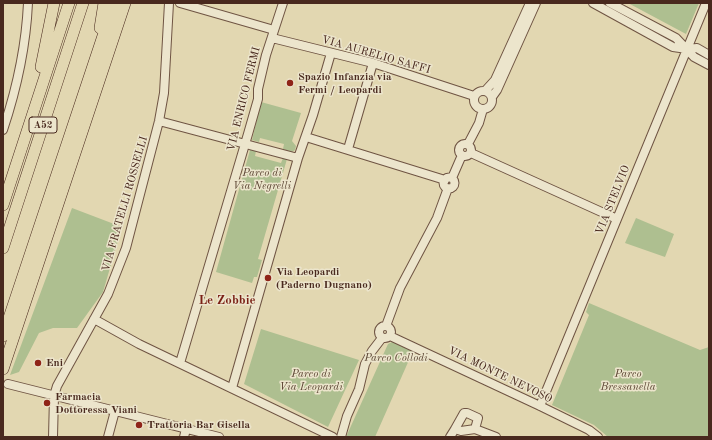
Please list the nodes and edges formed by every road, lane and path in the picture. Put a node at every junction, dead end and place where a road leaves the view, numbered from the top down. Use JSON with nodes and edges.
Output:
{"nodes":[{"id":1,"x":28,"y":3,"type":"edge"},
{"id":2,"x":54,"y":3,"type":"edge"},
{"id":3,"x":69,"y":3,"type":"edge"},
{"id":4,"x":83,"y":3,"type":"edge"},
{"id":5,"x":104,"y":3,"type":"edge"},
{"id":6,"x":114,"y":3,"type":"edge"},
{"id":7,"x":125,"y":3,"type":"edge"},
{"id":8,"x":169,"y":3,"type":"edge"},
{"id":9,"x":180,"y":3,"type":"edge"},
{"id":10,"x":283,"y":3,"type":"edge"},
{"id":11,"x":530,"y":3,"type":"edge"},
{"id":12,"x":536,"y":3,"type":"edge"},
{"id":13,"x":593,"y":3,"type":"edge"},
{"id":14,"x":610,"y":3,"type":"edge"},
{"id":15,"x":706,"y":3,"type":"edge"},
{"id":16,"x":273,"y":34,"type":"junction"},
{"id":17,"x":687,"y":49,"type":"junction"},
{"id":18,"x":331,"y":53,"type":"junction"},
{"id":19,"x":709,"y":55,"type":"edge"},
{"id":20,"x":373,"y":63,"type":"junction"},
{"id":21,"x":709,"y":65,"type":"edge"},
{"id":22,"x":485,"y":91,"type":"junction"},
{"id":23,"x":474,"y":96,"type":"junction"},
{"id":24,"x":492,"y":98,"type":"junction"},
{"id":25,"x":483,"y":109,"type":"junction"},
{"id":26,"x":159,"y":121,"type":"junction"},
{"id":27,"x":27,"y":127,"type":"junction"},
{"id":28,"x":3,"y":130,"type":"edge"},
{"id":29,"x":306,"y":138,"type":"junction"},
{"id":30,"x":245,"y":143,"type":"junction"},
{"id":31,"x":468,"y":144,"type":"junction"},
{"id":32,"x":348,"y":150,"type":"junction"},
{"id":33,"x":65,"y":151,"type":"junction"},
{"id":34,"x":470,"y":153,"type":"junction"},
{"id":35,"x":462,"y":155,"type":"junction"},
{"id":36,"x":298,"y":158,"type":"junction"},
{"id":37,"x":449,"y":179,"type":"junction"},
{"id":38,"x":3,"y":205,"type":"edge"},
{"id":39,"x":618,"y":219,"type":"junction"},
{"id":40,"x":3,"y":248,"type":"edge"},
{"id":41,"x":94,"y":319,"type":"junction"},
{"id":42,"x":386,"y":326,"type":"junction"},
{"id":43,"x":3,"y":336,"type":"edge"},
{"id":44,"x":390,"y":336,"type":"junction"},
{"id":45,"x":382,"y":338,"type":"junction"},
{"id":46,"x":180,"y":363,"type":"junction"},
{"id":47,"x":3,"y":369,"type":"edge"},
{"id":48,"x":8,"y":384,"type":"dead end"},
{"id":49,"x":232,"y":388,"type":"junction"},
{"id":50,"x":54,"y":396,"type":"junction"},
{"id":51,"x":540,"y":406,"type":"junction"},
{"id":52,"x":115,"y":411,"type":"junction"},
{"id":53,"x":347,"y":416,"type":"junction"},
{"id":54,"x":475,"y":429,"type":"junction"},
{"id":55,"x":455,"y":430,"type":"junction"},
{"id":56,"x":185,"y":433,"type":"edge"},
{"id":57,"x":588,"y":434,"type":"edge"},
{"id":58,"x":53,"y":437,"type":"edge"},
{"id":59,"x":108,"y":437,"type":"edge"},
{"id":60,"x":218,"y":437,"type":"edge"},
{"id":61,"x":333,"y":437,"type":"edge"},
{"id":62,"x":341,"y":437,"type":"edge"},
{"id":63,"x":450,"y":437,"type":"edge"},
{"id":64,"x":496,"y":437,"type":"edge"},
{"id":65,"x":598,"y":437,"type":"edge"}],
"edges":[{"from":1,"to":28,"type":"street"},
{"from":2,"to":27,"type":"highway"},
{"from":3,"to":27,"type":"highway","number":"A52"},
{"from":4,"to":40,"type":"highway","number":"A52"},
{"from":5,"to":33,"type":"highway"},
{"from":6,"to":33,"type":"highway"},
{"from":7,"to":47,"type":"highway"},
{"from":8,"to":26,"type":"street","name":"VIA FRATELLI ROSSELLI"},
{"from":9,"to":16,"type":"street","name":"VIA AURELIO SAFFI"},
{"from":10,"to":16,"type":"street","name":"VIA ENRICO FERMI"},
{"from":11,"to":22,"type":"street"},
{"from":12,"to":24,"type":"street"},
{"from":13,"to":17,"type":"street"},
{"from":14,"to":17,"type":"street"},
{"from":15,"to":17,"type":"street","name":"VIA STELVIO"},
{"from":16,"to":18,"type":"street","name":"VIA AURELIO SAFFI"},
{"from":16,"to":30,"type":"street","name":"VIA ENRICO FERMI"},
{"from":17,"to":19,"type":"street"},
{"from":17,"to":21,"type":"street"},
{"from":17,"to":39,"type":"street","name":"VIA STELVIO"},
{"from":18,"to":20,"type":"street","name":"VIA AURELIO SAFFI"},
{"from":18,"to":29,"type":"street"},
{"from":20,"to":23,"type":"street","name":"VIA AURELIO SAFFI"},
{"from":20,"to":32,"type":"street"},
{"from":22,"to":23,"type":"street"},
{"from":22,"to":24,"type":"street"},
{"from":23,"to":25,"type":"street"},
{"from":24,"to":25,"type":"street"},
{"from":25,"to":31,"type":"street"},
{"from":26,"to":30,"type":"street"},
{"from":26,"to":41,"type":"street","name":"VIA FRATELLI ROSSELLI"},
{"from":27,"to":38,"type":"highway","number":"A52"},
{"from":29,"to":32,"type":"street"},
{"from":29,"to":36,"type":"street"},
{"from":30,"to":36,"type":"street"},
{"from":30,"to":46,"type":"street","name":"VIA ENRICO FERMI"},
{"from":31,"to":34,"type":"street"},
{"from":31,"to":35,"type":"street"},
{"from":32,"to":37,"type":"street"},
{"from":33,"to":43,"type":"highway"},
{"from":34,"to":35,"type":"street"},
{"from":34,"to":39,"type":"street"},
{"from":35,"to":37,"type":"street"},
{"from":36,"to":49,"type":"street"},
{"from":37,"to":42,"type":"street"},
{"from":39,"to":51,"type":"street","name":"VIA STELVIO"},
{"from":41,"to":46,"type":"street"},
{"from":41,"to":50,"type":"street","name":"VIA FRATELLI ROSSELLI"},
{"from":42,"to":44,"type":"street"},
{"from":42,"to":45,"type":"street"},
{"from":44,"to":45,"type":"street"},
{"from":44,"to":51,"type":"street","name":"VIA MONTE NEVOSO"},
{"from":45,"to":53,"type":"street"},
{"from":46,"to":49,"type":"street"},
{"from":48,"to":50,"type":"street"},
{"from":49,"to":61,"type":"street"},
{"from":50,"to":52,"type":"street"},
{"from":50,"to":58,"type":"street"},
{"from":51,"to":57,"type":"street","name":"VIA MONTE NEVOSO"},
{"from":52,"to":56,"type":"street"},
{"from":52,"to":59,"type":"street"},
{"from":53,"to":61,"type":"street"},
{"from":53,"to":62,"type":"street"},
{"from":54,"to":55,"type":"street"},
{"from":54,"to":55,"type":"street"},
{"from":54,"to":64,"type":"street"},
{"from":55,"to":63,"type":"street"},
{"from":56,"to":60,"type":"street"},
{"from":57,"to":65,"type":"street","name":"VIA MONTE NEVOSO"}]}
